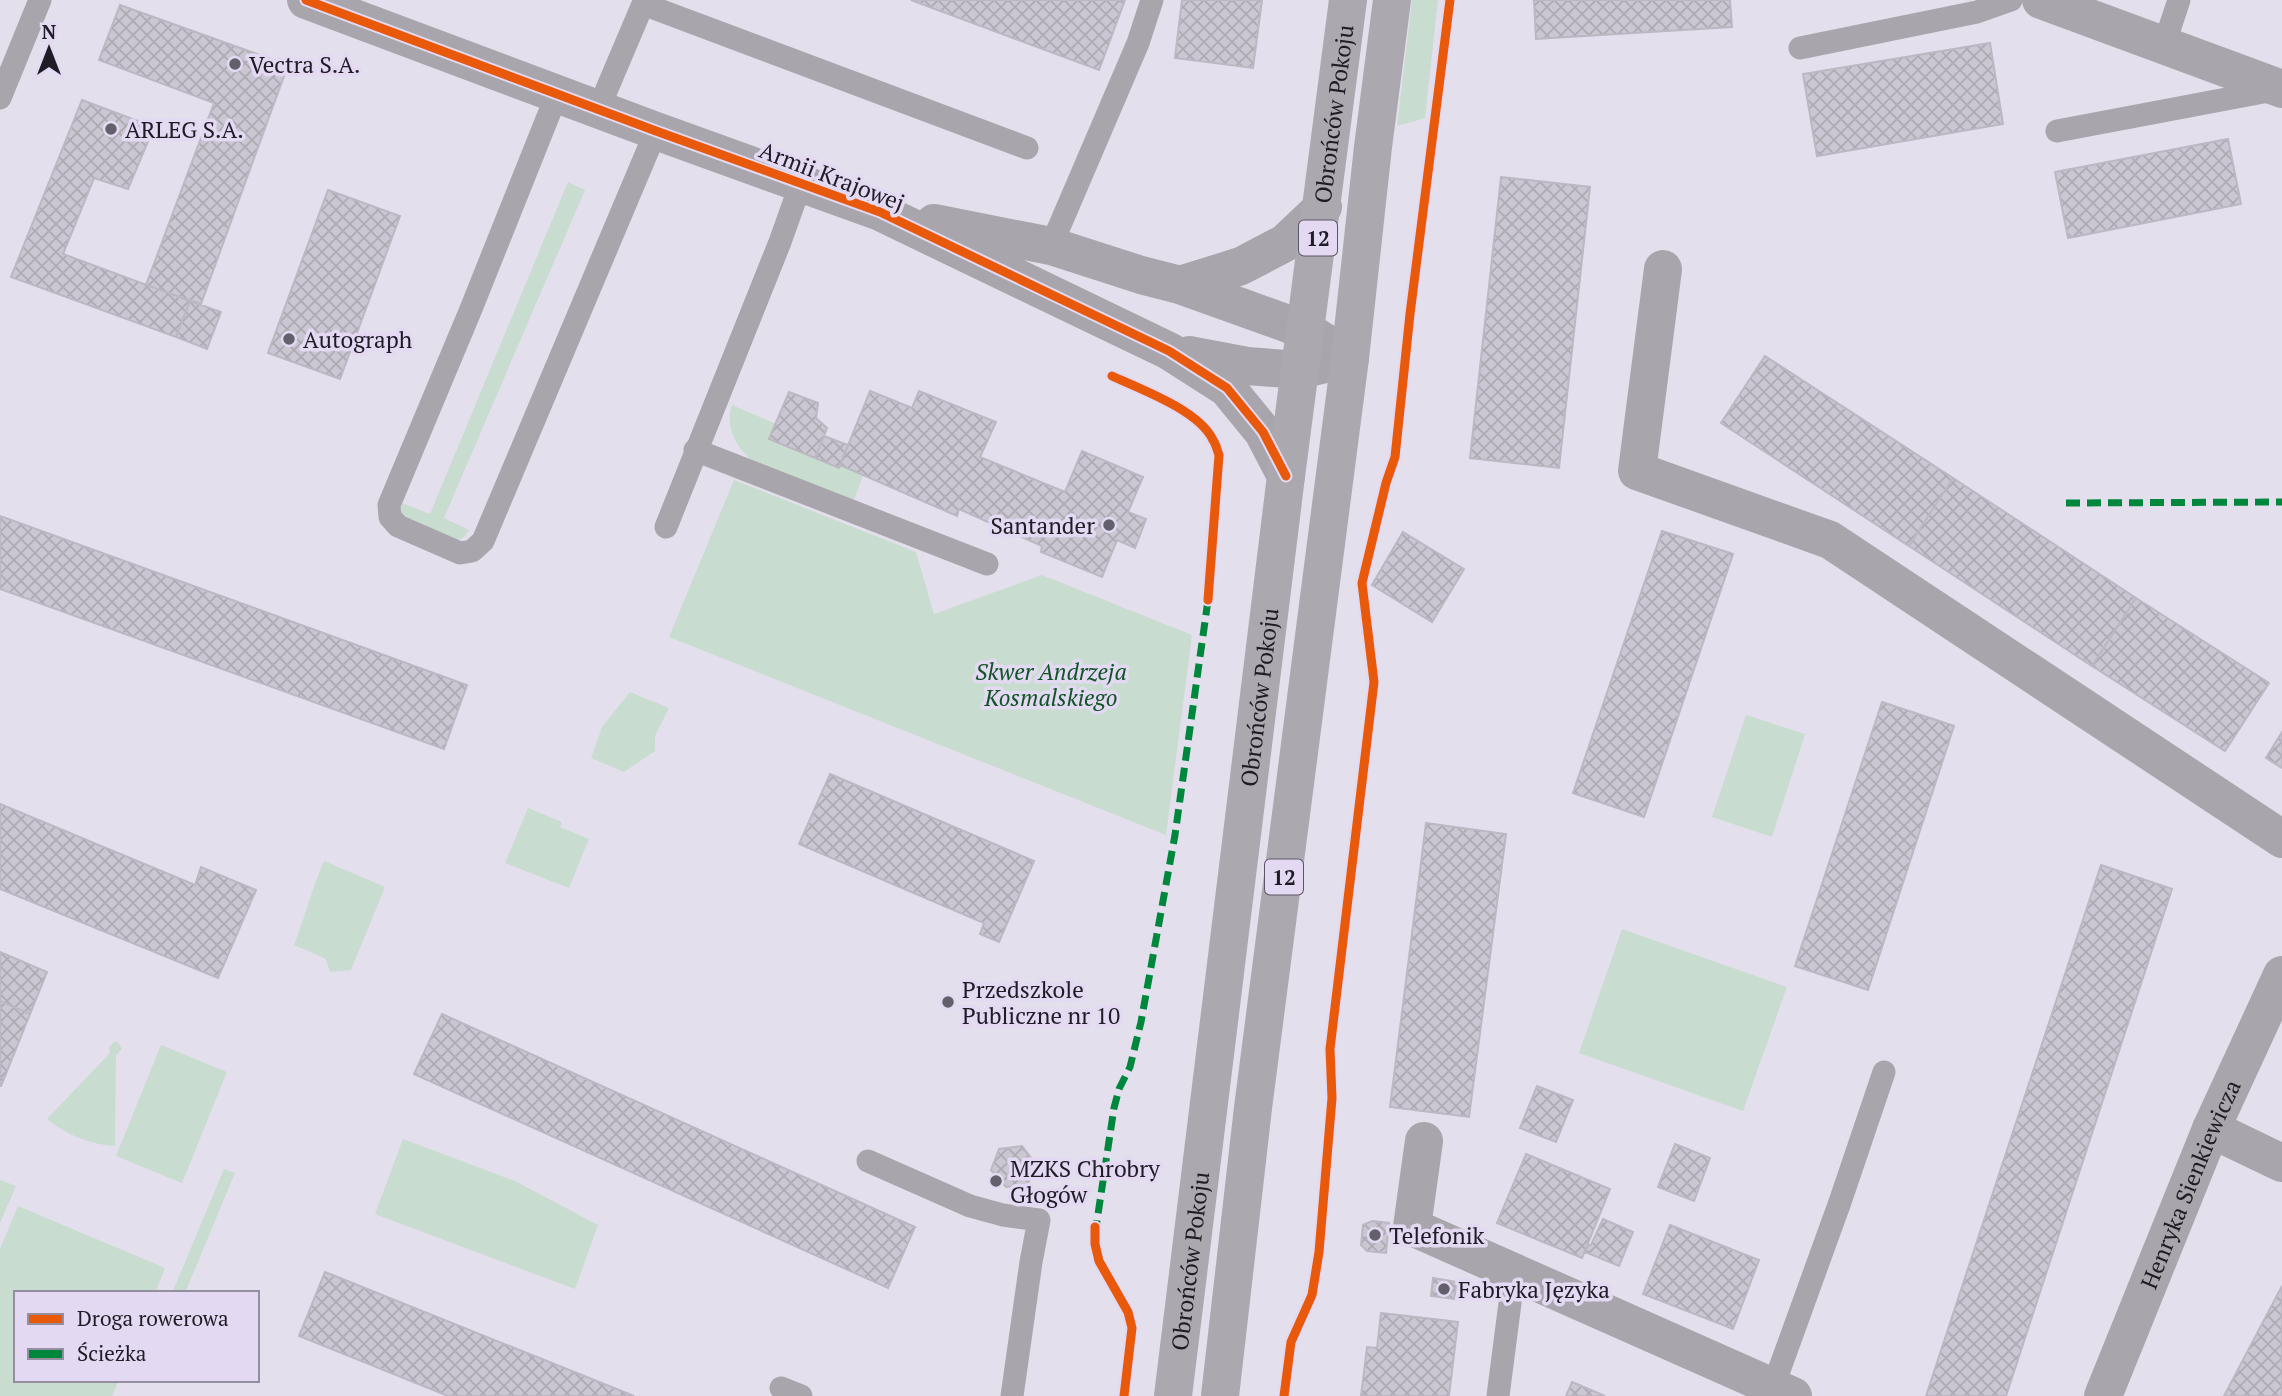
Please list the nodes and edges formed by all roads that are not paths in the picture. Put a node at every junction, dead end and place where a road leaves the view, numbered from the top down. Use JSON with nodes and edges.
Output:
{"nodes":[{"id":1,"x":40,"y":0,"type":"edge"},
{"id":2,"x":306,"y":0,"type":"edge"},
{"id":3,"x":1152,"y":0,"type":"edge"},
{"id":4,"x":1348,"y":0,"type":"edge"},
{"id":5,"x":1392,"y":0,"type":"edge"},
{"id":6,"x":2011,"y":0,"type":"edge"},
{"id":7,"x":2041,"y":0,"type":"edge"},
{"id":8,"x":2179,"y":0,"type":"edge"},
{"id":9,"x":2164,"y":46,"type":"junction"},
{"id":10,"x":1800,"y":48,"type":"dead end"},
{"id":11,"x":2281,"y":89,"type":"edge"},
{"id":12,"x":557,"y":94,"type":"junction"},
{"id":13,"x":0,"y":98,"type":"edge"},
{"id":14,"x":598,"y":110,"type":"junction"},
{"id":15,"x":656,"y":131,"type":"junction"},
{"id":16,"x":2057,"y":131,"type":"dead end"},
{"id":17,"x":1027,"y":148,"type":"dead end"},
{"id":18,"x":801,"y":183,"type":"junction"},
{"id":19,"x":1322,"y":207,"type":"junction"},
{"id":20,"x":880,"y":212,"type":"junction"},
{"id":21,"x":1051,"y":246,"type":"junction"},
{"id":22,"x":1663,"y":269,"type":"dead end"},
{"id":23,"x":1180,"y":285,"type":"junction"},
{"id":24,"x":1305,"y":330,"type":"junction"},
{"id":25,"x":1170,"y":351,"type":"junction"},
{"id":26,"x":1350,"y":358,"type":"junction"},
{"id":27,"x":1300,"y":370,"type":"junction"},
{"id":28,"x":695,"y":450,"type":"junction"},
{"id":29,"x":1286,"y":476,"type":"junction"},
{"id":30,"x":666,"y":527,"type":"dead end"},
{"id":31,"x":987,"y":564,"type":"dead end"},
{"id":32,"x":2282,"y":839,"type":"edge"},
{"id":33,"x":2282,"y":975,"type":"edge"},
{"id":34,"x":1884,"y":1072,"type":"dead end"},
{"id":35,"x":2211,"y":1129,"type":"junction"},
{"id":36,"x":1424,"y":1141,"type":"dead end"},
{"id":37,"x":868,"y":1160,"type":"dead end"},
{"id":38,"x":2282,"y":1163,"type":"edge"},
{"id":39,"x":1514,"y":1272,"type":"junction"},
{"id":40,"x":1783,"y":1392,"type":"edge"},
{"id":41,"x":1012,"y":1396,"type":"edge"},
{"id":42,"x":1173,"y":1396,"type":"edge"},
{"id":43,"x":1220,"y":1396,"type":"edge"},
{"id":44,"x":1498,"y":1396,"type":"edge"},
{"id":45,"x":2104,"y":1396,"type":"edge"}],
"edges":[{"from":1,"to":13,"type":"lane"},
{"from":2,"to":12,"type":"street","name":"Armii Krajowej"},
{"from":3,"to":21,"type":"lane"},
{"from":4,"to":19,"type":"main road","name":"Obrońców Pokoju","number":"12"},
{"from":5,"to":26,"type":"main road","name":"Obrońców Pokoju","number":"12"},
{"from":6,"to":10,"type":"lane"},
{"from":7,"to":9,"type":"street"},
{"from":8,"to":9,"type":"lane"},
{"from":9,"to":11,"type":"street"},
{"from":11,"to":16,"type":"lane"},
{"from":12,"to":14,"type":"street","name":"Armii Krajowej"},
{"from":12,"to":15,"type":"lane"},
{"from":14,"to":15,"type":"street","name":"Armii Krajowej"},
{"from":14,"to":17,"type":"lane"},
{"from":15,"to":18,"type":"street","name":"Armii Krajowej"},
{"from":18,"to":20,"type":"street","name":"Armii Krajowej"},
{"from":18,"to":28,"type":"lane"},
{"from":19,"to":23,"type":"street"},
{"from":19,"to":24,"type":"main road","name":"Obrońców Pokoju","number":"12"},
{"from":20,"to":21,"type":"street","name":"Armii Krajowej"},
{"from":20,"to":25,"type":"street","name":"Armii Krajowej"},
{"from":21,"to":23,"type":"street","name":"Armii Krajowej"},
{"from":22,"to":32,"type":"street"},
{"from":23,"to":24,"type":"street","name":"Armii Krajowej"},
{"from":24,"to":26,"type":"street","name":"Armii Krajowej"},
{"from":24,"to":27,"type":"main road","name":"Obrońców Pokoju","number":"12"},
{"from":25,"to":27,"type":"street","name":"Armii Krajowej"},
{"from":25,"to":29,"type":"street","name":"Armii Krajowej"},
{"from":26,"to":27,"type":"street","name":"Armii Krajowej"},
{"from":26,"to":43,"type":"main road","name":"Obrońców Pokoju","number":"12"},
{"from":27,"to":29,"type":"main road","name":"Obrońców Pokoju","number":"12"},
{"from":28,"to":30,"type":"lane"},
{"from":28,"to":31,"type":"lane"},
{"from":29,"to":42,"type":"main road","name":"Obrońców Pokoju","number":"12"},
{"from":33,"to":35,"type":"street","name":"Henryka Sienkiewicza"},
{"from":34,"to":40,"type":"lane"},
{"from":35,"to":38,"type":"street"},
{"from":35,"to":45,"type":"street","name":"Henryka Sienkiewicza"},
{"from":36,"to":39,"type":"street"},
{"from":37,"to":41,"type":"lane"},
{"from":39,"to":40,"type":"street"},
{"from":39,"to":44,"type":"lane"}]}
